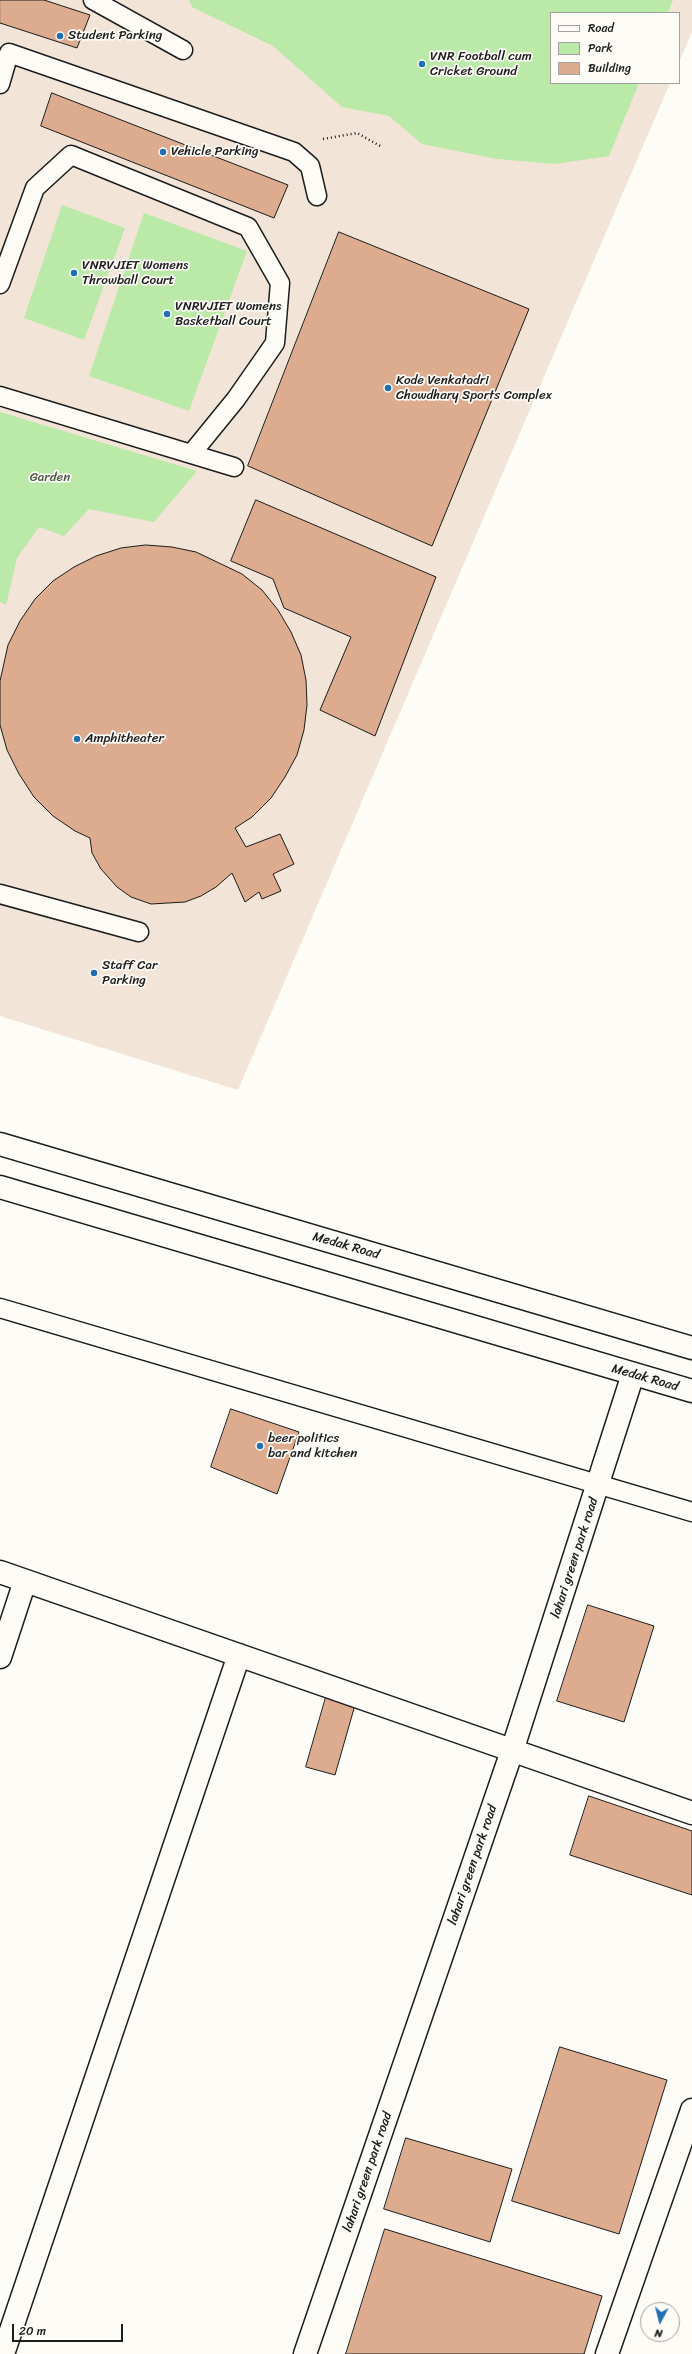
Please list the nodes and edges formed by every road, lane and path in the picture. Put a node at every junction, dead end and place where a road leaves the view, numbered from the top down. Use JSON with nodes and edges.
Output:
{"nodes":[{"id":1,"x":94,"y":0,"type":"edge"},
{"id":2,"x":183,"y":50,"type":"dead end"},
{"id":3,"x":4,"y":52,"type":"edge"},
{"id":4,"x":0,"y":84,"type":"edge"},
{"id":5,"x":382,"y":147,"type":"dead end"},
{"id":6,"x":294,"y":152,"type":"junction"},
{"id":7,"x":317,"y":196,"type":"dead end"},
{"id":8,"x":0,"y":284,"type":"edge"},
{"id":9,"x":0,"y":396,"type":"edge"},
{"id":10,"x":192,"y":453,"type":"junction"},
{"id":11,"x":234,"y":467,"type":"dead end"},
{"id":12,"x":0,"y":894,"type":"edge"},
{"id":13,"x":139,"y":932,"type":"dead end"},
{"id":14,"x":0,"y":1144,"type":"edge"},
{"id":15,"x":0,"y":1187,"type":"edge"},
{"id":16,"x":0,"y":1308,"type":"edge"},
{"id":17,"x":692,"y":1348,"type":"edge"},
{"id":18,"x":633,"y":1374,"type":"junction"},
{"id":19,"x":692,"y":1391,"type":"edge"},
{"id":20,"x":599,"y":1484,"type":"junction"},
{"id":21,"x":692,"y":1512,"type":"edge"},
{"id":22,"x":0,"y":1572,"type":"edge"},
{"id":23,"x":25,"y":1581,"type":"junction"},
{"id":24,"x":239,"y":1655,"type":"junction"},
{"id":25,"x":0,"y":1657,"type":"edge"},
{"id":26,"x":512,"y":1750,"type":"junction"},
{"id":27,"x":692,"y":1813,"type":"edge"},
{"id":28,"x":692,"y":2110,"type":"edge"},
{"id":29,"x":3,"y":2354,"type":"edge"},
{"id":30,"x":305,"y":2354,"type":"edge"},
{"id":31,"x":607,"y":2354,"type":"edge"}],
"edges":[{"from":1,"to":2,"type":"lane"},
{"from":3,"to":4,"type":"lane"},
{"from":3,"to":6,"type":"lane"},
{"from":5,"to":6,"type":"path"},
{"from":6,"to":7,"type":"lane"},
{"from":8,"to":10,"type":"lane"},
{"from":9,"to":10,"type":"lane"},
{"from":10,"to":11,"type":"lane"},
{"from":12,"to":13,"type":"lane"},
{"from":14,"to":17,"type":"street","name":"Medak Road"},
{"from":15,"to":18,"type":"street","name":"Medak Road"},
{"from":16,"to":20,"type":"lane"},
{"from":18,"to":19,"type":"street","name":"Medak Road"},
{"from":18,"to":20,"type":"street","name":"lahari green park road"},
{"from":20,"to":21,"type":"lane"},
{"from":20,"to":26,"type":"street","name":"lahari green park road"},
{"from":22,"to":23,"type":"street"},
{"from":23,"to":24,"type":"street"},
{"from":23,"to":25,"type":"street"},
{"from":24,"to":26,"type":"street"},
{"from":24,"to":29,"type":"street"},
{"from":26,"to":27,"type":"street"},
{"from":26,"to":30,"type":"street","name":"lahari green park road"},
{"from":28,"to":31,"type":"street"}]}
